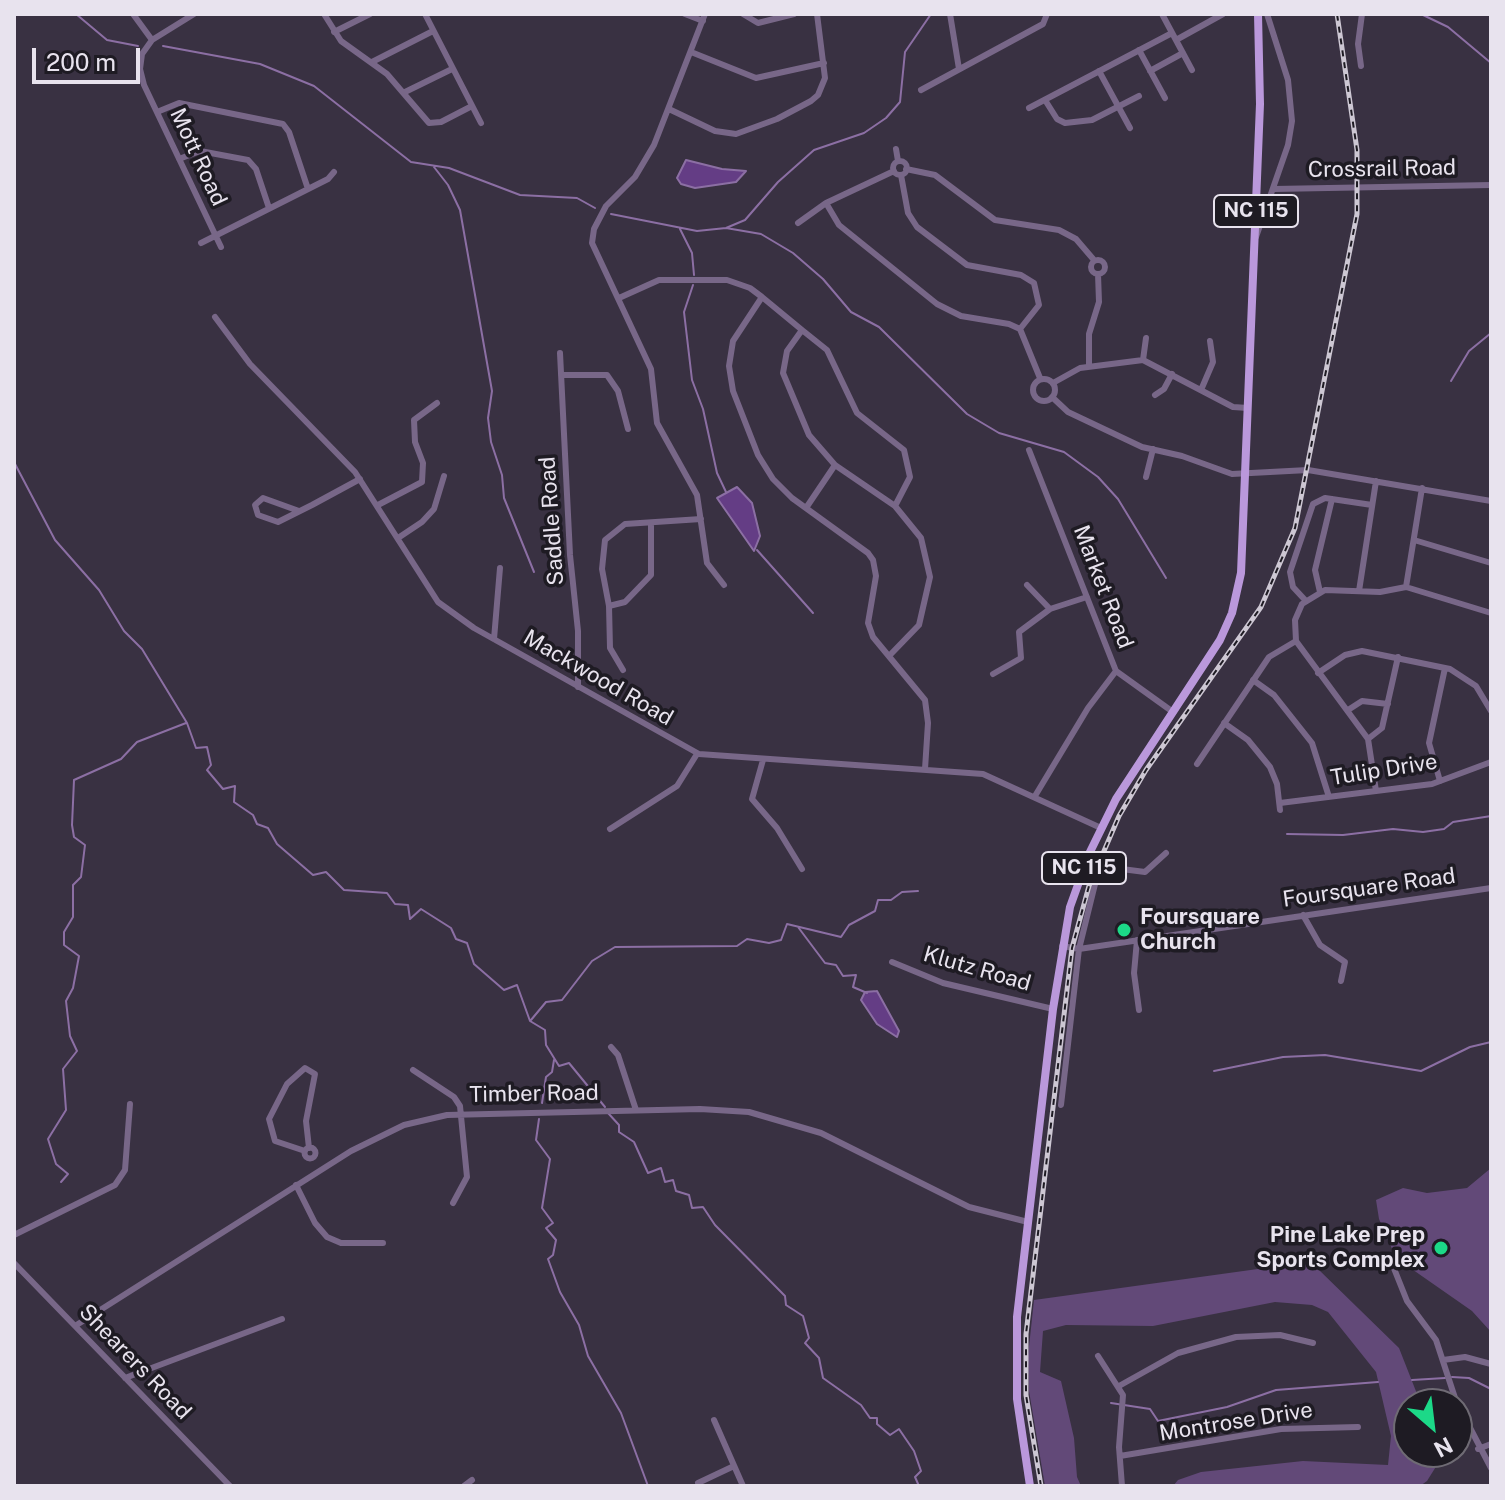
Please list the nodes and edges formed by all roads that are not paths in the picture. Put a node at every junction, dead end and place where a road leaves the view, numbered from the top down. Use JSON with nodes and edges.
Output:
{"nodes":[{"id":1,"x":133,"y":14,"type":"edge"},
{"id":2,"x":194,"y":14,"type":"edge"},
{"id":3,"x":324,"y":14,"type":"edge"},
{"id":4,"x":370,"y":14,"type":"edge"},
{"id":5,"x":425,"y":14,"type":"edge"},
{"id":6,"x":685,"y":14,"type":"edge"},
{"id":7,"x":743,"y":14,"type":"edge"},
{"id":8,"x":794,"y":14,"type":"edge"},
{"id":9,"x":817,"y":14,"type":"edge"},
{"id":10,"x":950,"y":14,"type":"edge"},
{"id":11,"x":1047,"y":14,"type":"edge"},
{"id":12,"x":1162,"y":14,"type":"edge"},
{"id":13,"x":1223,"y":14,"type":"edge"},
{"id":14,"x":1258,"y":14,"type":"edge"},
{"id":15,"x":1267,"y":14,"type":"edge"},
{"id":16,"x":1362,"y":14,"type":"edge"},
{"id":17,"x":704,"y":17,"type":"edge"},
{"id":18,"x":433,"y":31,"type":"junction"},
{"id":19,"x":334,"y":32,"type":"junction"},
{"id":20,"x":1174,"y":36,"type":"junction"},
{"id":21,"x":152,"y":40,"type":"junction"},
{"id":22,"x":1139,"y":50,"type":"junction"},
{"id":23,"x":691,"y":52,"type":"junction"},
{"id":24,"x":1183,"y":53,"type":"junction"},
{"id":25,"x":372,"y":62,"type":"junction"},
{"id":26,"x":824,"y":63,"type":"junction"},
{"id":27,"x":1361,"y":66,"type":"dead end"},
{"id":28,"x":452,"y":69,"type":"junction"},
{"id":29,"x":959,"y":69,"type":"junction"},
{"id":30,"x":1192,"y":70,"type":"dead end"},
{"id":31,"x":1099,"y":71,"type":"junction"},
{"id":32,"x":1150,"y":71,"type":"junction"},
{"id":33,"x":921,"y":90,"type":"dead end"},
{"id":34,"x":405,"y":92,"type":"junction"},
{"id":35,"x":1139,"y":96,"type":"dead end"},
{"id":36,"x":1165,"y":98,"type":"dead end"},
{"id":37,"x":1045,"y":100,"type":"junction"},
{"id":38,"x":472,"y":106,"type":"junction"},
{"id":39,"x":1119,"y":106,"type":"junction"},
{"id":40,"x":1029,"y":108,"type":"dead end"},
{"id":41,"x":671,"y":110,"type":"junction"},
{"id":42,"x":157,"y":112,"type":"junction"},
{"id":43,"x":481,"y":123,"type":"dead end"},
{"id":44,"x":1130,"y":128,"type":"dead end"},
{"id":45,"x":896,"y":149,"type":"dead end"},
{"id":46,"x":179,"y":159,"type":"junction"},
{"id":47,"x":334,"y":172,"type":"dead end"},
{"id":48,"x":900,"y":172,"type":"junction"},
{"id":49,"x":1491,"y":185,"type":"edge"},
{"id":50,"x":308,"y":189,"type":"junction"},
{"id":51,"x":1274,"y":189,"type":"junction"},
{"id":52,"x":826,"y":203,"type":"junction"},
{"id":53,"x":269,"y":208,"type":"junction"},
{"id":54,"x":798,"y":223,"type":"dead end"},
{"id":55,"x":215,"y":235,"type":"junction"},
{"id":56,"x":201,"y":243,"type":"dead end"},
{"id":57,"x":1255,"y":243,"type":"junction"},
{"id":58,"x":221,"y":247,"type":"dead end"},
{"id":59,"x":762,"y":297,"type":"junction"},
{"id":60,"x":619,"y":298,"type":"junction"},
{"id":61,"x":215,"y":317,"type":"dead end"},
{"id":62,"x":1020,"y":329,"type":"junction"},
{"id":63,"x":802,"y":330,"type":"junction"},
{"id":64,"x":1146,"y":338,"type":"dead end"},
{"id":65,"x":1210,"y":341,"type":"dead end"},
{"id":66,"x":560,"y":353,"type":"dead end"},
{"id":67,"x":1143,"y":360,"type":"junction"},
{"id":68,"x":1089,"y":366,"type":"junction"},
{"id":69,"x":1172,"y":374,"type":"junction"},
{"id":70,"x":561,"y":375,"type":"junction"},
{"id":71,"x":1040,"y":378,"type":"junction"},
{"id":72,"x":1053,"y":383,"type":"junction"},
{"id":73,"x":1201,"y":390,"type":"junction"},
{"id":74,"x":1155,"y":395,"type":"dead end"},
{"id":75,"x":1052,"y":397,"type":"junction"},
{"id":76,"x":437,"y":403,"type":"dead end"},
{"id":77,"x":1248,"y":408,"type":"junction"},
{"id":78,"x":628,"y":429,"type":"dead end"},
{"id":79,"x":1153,"y":449,"type":"junction"},
{"id":80,"x":1029,"y":450,"type":"dead end"},
{"id":81,"x":835,"y":465,"type":"junction"},
{"id":82,"x":444,"y":476,"type":"dead end"},
{"id":83,"x":1246,"y":476,"type":"junction"},
{"id":84,"x":1146,"y":477,"type":"dead end"},
{"id":85,"x":360,"y":479,"type":"junction"},
{"id":86,"x":1374,"y":484,"type":"junction"},
{"id":87,"x":1422,"y":488,"type":"junction"},
{"id":88,"x":1332,"y":499,"type":"junction"},
{"id":89,"x":1491,"y":501,"type":"edge"},
{"id":90,"x":378,"y":505,"type":"junction"},
{"id":91,"x":1372,"y":505,"type":"junction"},
{"id":92,"x":895,"y":506,"type":"junction"},
{"id":93,"x":806,"y":508,"type":"junction"},
{"id":94,"x":299,"y":511,"type":"junction"},
{"id":95,"x":701,"y":519,"type":"junction"},
{"id":96,"x":651,"y":523,"type":"junction"},
{"id":97,"x":398,"y":538,"type":"junction"},
{"id":98,"x":1414,"y":540,"type":"junction"},
{"id":99,"x":1491,"y":563,"type":"edge"},
{"id":100,"x":500,"y":568,"type":"dead end"},
{"id":101,"x":724,"y":585,"type":"dead end"},
{"id":102,"x":1027,"y":585,"type":"dead end"},
{"id":103,"x":1406,"y":587,"type":"junction"},
{"id":104,"x":1359,"y":591,"type":"junction"},
{"id":105,"x":1320,"y":592,"type":"junction"},
{"id":106,"x":1087,"y":597,"type":"junction"},
{"id":107,"x":1306,"y":601,"type":"junction"},
{"id":108,"x":609,"y":606,"type":"junction"},
{"id":109,"x":1050,"y":609,"type":"junction"},
{"id":110,"x":1491,"y":613,"type":"edge"},
{"id":111,"x":494,"y":639,"type":"junction"},
{"id":112,"x":1296,"y":641,"type":"junction"},
{"id":113,"x":890,"y":655,"type":"junction"},
{"id":114,"x":1398,"y":657,"type":"junction"},
{"id":115,"x":1445,"y":668,"type":"junction"},
{"id":116,"x":623,"y":670,"type":"dead end"},
{"id":117,"x":1116,"y":671,"type":"junction"},
{"id":118,"x":1318,"y":673,"type":"junction"},
{"id":119,"x":993,"y":674,"type":"dead end"},
{"id":120,"x":1253,"y":680,"type":"junction"},
{"id":121,"x":578,"y":687,"type":"junction"},
{"id":122,"x":1388,"y":704,"type":"junction"},
{"id":123,"x":1348,"y":710,"type":"junction"},
{"id":124,"x":1491,"y":711,"type":"edge"},
{"id":125,"x":1173,"y":712,"type":"junction"},
{"id":126,"x":1224,"y":723,"type":"junction"},
{"id":127,"x":1368,"y":739,"type":"junction"},
{"id":128,"x":697,"y":754,"type":"junction"},
{"id":129,"x":763,"y":760,"type":"junction"},
{"id":130,"x":1491,"y":762,"type":"edge"},
{"id":131,"x":1197,"y":764,"type":"dead end"},
{"id":132,"x":925,"y":769,"type":"junction"},
{"id":133,"x":1440,"y":781,"type":"junction"},
{"id":134,"x":1376,"y":791,"type":"junction"},
{"id":135,"x":1035,"y":796,"type":"junction"},
{"id":136,"x":1329,"y":797,"type":"junction"},
{"id":137,"x":1101,"y":828,"type":"junction"},
{"id":138,"x":610,"y":829,"type":"dead end"},
{"id":139,"x":1166,"y":853,"type":"dead end"},
{"id":140,"x":802,"y":869,"type":"dead end"},
{"id":141,"x":1491,"y":888,"type":"edge"},
{"id":142,"x":1303,"y":915,"type":"junction"},
{"id":143,"x":1137,"y":940,"type":"junction"},
{"id":144,"x":1062,"y":946,"type":"junction"},
{"id":145,"x":1079,"y":949,"type":"junction"},
{"id":146,"x":892,"y":962,"type":"dead end"},
{"id":147,"x":1341,"y":981,"type":"dead end"},
{"id":148,"x":1053,"y":1009,"type":"junction"},
{"id":149,"x":1139,"y":1010,"type":"dead end"},
{"id":150,"x":611,"y":1047,"type":"dead end"},
{"id":151,"x":413,"y":1070,"type":"dead end"},
{"id":152,"x":130,"y":1104,"type":"dead end"},
{"id":153,"x":1061,"y":1105,"type":"dead end"},
{"id":154,"x":636,"y":1110,"type":"junction"},
{"id":155,"x":461,"y":1114,"type":"junction"},
{"id":156,"x":307,"y":1149,"type":"junction"},
{"id":157,"x":319,"y":1168,"type":"junction"},
{"id":158,"x":296,"y":1185,"type":"junction"},
{"id":159,"x":453,"y":1203,"type":"dead end"},
{"id":160,"x":1028,"y":1222,"type":"junction"},
{"id":161,"x":14,"y":1235,"type":"edge"},
{"id":162,"x":383,"y":1243,"type":"dead end"},
{"id":163,"x":1391,"y":1261,"type":"dead end"},
{"id":164,"x":14,"y":1263,"type":"edge"},
{"id":165,"x":282,"y":1319,"type":"dead end"},
{"id":166,"x":75,"y":1326,"type":"junction"},
{"id":167,"x":1313,"y":1343,"type":"dead end"},
{"id":168,"x":1098,"y":1356,"type":"dead end"},
{"id":169,"x":1443,"y":1360,"type":"junction"},
{"id":170,"x":1491,"y":1364,"type":"edge"},
{"id":171,"x":125,"y":1378,"type":"junction"},
{"id":172,"x":1119,"y":1386,"type":"junction"},
{"id":173,"x":714,"y":1420,"type":"dead end"},
{"id":174,"x":1358,"y":1427,"type":"dead end"},
{"id":175,"x":1491,"y":1444,"type":"edge"},
{"id":176,"x":1478,"y":1449,"type":"junction"},
{"id":177,"x":1120,"y":1456,"type":"junction"},
{"id":178,"x":734,"y":1466,"type":"junction"},
{"id":179,"x":1491,"y":1468,"type":"edge"},
{"id":180,"x":472,"y":1480,"type":"dead end"},
{"id":181,"x":698,"y":1483,"type":"dead end"},
{"id":182,"x":230,"y":1486,"type":"edge"},
{"id":183,"x":464,"y":1486,"type":"edge"},
{"id":184,"x":743,"y":1486,"type":"edge"},
{"id":185,"x":1030,"y":1486,"type":"edge"},
{"id":186,"x":1122,"y":1486,"type":"edge"}],
"edges":[{"from":1,"to":21,"type":"street"},
{"from":2,"to":21,"type":"street"},
{"from":3,"to":19,"type":"street"},
{"from":4,"to":19,"type":"street"},
{"from":5,"to":18,"type":"street"},
{"from":6,"to":17,"type":"street"},
{"from":7,"to":8,"type":"street"},
{"from":9,"to":26,"type":"street"},
{"from":10,"to":29,"type":"street"},
{"from":11,"to":29,"type":"street"},
{"from":12,"to":20,"type":"street"},
{"from":13,"to":20,"type":"street"},
{"from":14,"to":57,"type":"main road","name":"NC 115","number":"NC 115"},
{"from":15,"to":51,"type":"street"},
{"from":16,"to":27,"type":"street"},
{"from":17,"to":23,"type":"street"},
{"from":18,"to":25,"type":"street"},
{"from":18,"to":28,"type":"street"},
{"from":19,"to":25,"type":"street"},
{"from":20,"to":22,"type":"street"},
{"from":20,"to":24,"type":"street"},
{"from":21,"to":42,"type":"street","name":"Mott Road"},
{"from":22,"to":31,"type":"street"},
{"from":22,"to":32,"type":"street"},
{"from":23,"to":26,"type":"street"},
{"from":23,"to":41,"type":"street"},
{"from":24,"to":30,"type":"street"},
{"from":24,"to":32,"type":"street"},
{"from":25,"to":34,"type":"street"},
{"from":26,"to":41,"type":"street"},
{"from":28,"to":34,"type":"street"},
{"from":28,"to":38,"type":"street"},
{"from":29,"to":33,"type":"street"},
{"from":31,"to":37,"type":"street"},
{"from":31,"to":39,"type":"street"},
{"from":32,"to":36,"type":"street"},
{"from":34,"to":38,"type":"street"},
{"from":35,"to":39,"type":"street"},
{"from":37,"to":39,"type":"street"},
{"from":37,"to":40,"type":"street"},
{"from":38,"to":43,"type":"street"},
{"from":39,"to":44,"type":"street"},
{"from":41,"to":60,"type":"street"},
{"from":42,"to":46,"type":"street","name":"Mott Road"},
{"from":42,"to":50,"type":"street"},
{"from":45,"to":48,"type":"street"},
{"from":46,"to":53,"type":"street"},
{"from":46,"to":55,"type":"street","name":"Mott Road"},
{"from":47,"to":50,"type":"street"},
{"from":48,"to":52,"type":"street"},
{"from":48,"to":62,"type":"street"},
{"from":48,"to":68,"type":"street"},
{"from":49,"to":51,"type":"street","name":"Crossrail Road"},
{"from":50,"to":53,"type":"street"},
{"from":51,"to":57,"type":"street"},
{"from":52,"to":54,"type":"street"},
{"from":52,"to":62,"type":"street"},
{"from":53,"to":55,"type":"street"},
{"from":55,"to":56,"type":"street"},
{"from":55,"to":58,"type":"street","name":"Mott Road"},
{"from":57,"to":77,"type":"main road","name":"NC 115","number":"NC 115"},
{"from":59,"to":60,"type":"street"},
{"from":59,"to":63,"type":"street"},
{"from":59,"to":93,"type":"street"},
{"from":60,"to":95,"type":"street"},
{"from":61,"to":85,"type":"street","name":"Mackwood Road"},
{"from":62,"to":71,"type":"street"},
{"from":63,"to":81,"type":"street"},
{"from":63,"to":92,"type":"street"},
{"from":64,"to":67,"type":"street"},
{"from":65,"to":73,"type":"street"},
{"from":66,"to":70,"type":"street","name":"Saddle Road"},
{"from":67,"to":68,"type":"street"},
{"from":67,"to":69,"type":"street"},
{"from":68,"to":72,"type":"street"},
{"from":69,"to":73,"type":"street"},
{"from":69,"to":74,"type":"street"},
{"from":70,"to":78,"type":"street"},
{"from":70,"to":121,"type":"street","name":"Saddle Road"},
{"from":71,"to":72,"type":"street"},
{"from":71,"to":75,"type":"street"},
{"from":72,"to":75,"type":"street"},
{"from":73,"to":77,"type":"street"},
{"from":75,"to":79,"type":"street"},
{"from":76,"to":90,"type":"street"},
{"from":77,"to":83,"type":"main road","name":"NC 115","number":"NC 115"},
{"from":79,"to":83,"type":"street"},
{"from":79,"to":84,"type":"street"},
{"from":80,"to":106,"type":"street","name":"Market Road"},
{"from":81,"to":92,"type":"street"},
{"from":81,"to":93,"type":"street"},
{"from":82,"to":97,"type":"street"},
{"from":83,"to":86,"type":"street"},
{"from":83,"to":125,"type":"main road","name":"NC 115","number":"NC 115"},
{"from":85,"to":90,"type":"street","name":"Mackwood Road"},
{"from":85,"to":94,"type":"street"},
{"from":86,"to":87,"type":"street"},
{"from":86,"to":91,"type":"street"},
{"from":87,"to":89,"type":"street"},
{"from":87,"to":98,"type":"street"},
{"from":88,"to":91,"type":"street"},
{"from":88,"to":105,"type":"street"},
{"from":88,"to":107,"type":"street"},
{"from":90,"to":97,"type":"street","name":"Mackwood Road"},
{"from":91,"to":104,"type":"street"},
{"from":92,"to":113,"type":"street"},
{"from":93,"to":113,"type":"street"},
{"from":94,"to":94,"type":"street"},
{"from":95,"to":96,"type":"street"},
{"from":95,"to":101,"type":"street"},
{"from":96,"to":108,"type":"street"},
{"from":96,"to":108,"type":"street"},
{"from":97,"to":111,"type":"street","name":"Mackwood Road"},
{"from":98,"to":99,"type":"street"},
{"from":98,"to":103,"type":"street"},
{"from":100,"to":111,"type":"street"},
{"from":102,"to":109,"type":"street"},
{"from":103,"to":104,"type":"street"},
{"from":103,"to":110,"type":"street"},
{"from":104,"to":105,"type":"street"},
{"from":105,"to":107,"type":"street"},
{"from":106,"to":109,"type":"street"},
{"from":106,"to":117,"type":"street","name":"Market Road"},
{"from":107,"to":112,"type":"street"},
{"from":108,"to":116,"type":"street"},
{"from":109,"to":119,"type":"street"},
{"from":111,"to":121,"type":"street","name":"Mackwood Road"},
{"from":112,"to":118,"type":"street"},
{"from":112,"to":120,"type":"street"},
{"from":113,"to":132,"type":"street"},
{"from":114,"to":115,"type":"street"},
{"from":114,"to":118,"type":"street"},
{"from":114,"to":122,"type":"street"},
{"from":115,"to":124,"type":"street"},
{"from":115,"to":133,"type":"street"},
{"from":117,"to":125,"type":"street","name":"Market Road"},
{"from":117,"to":135,"type":"street"},
{"from":118,"to":123,"type":"street"},
{"from":120,"to":126,"type":"street"},
{"from":120,"to":136,"type":"street"},
{"from":121,"to":128,"type":"street","name":"Mackwood Road"},
{"from":122,"to":123,"type":"street"},
{"from":122,"to":127,"type":"street"},
{"from":123,"to":127,"type":"street"},
{"from":125,"to":137,"type":"main road","name":"NC 115","number":"NC 115"},
{"from":126,"to":131,"type":"street"},
{"from":126,"to":136,"type":"street","name":"Tulip Drive"},
{"from":127,"to":134,"type":"street"},
{"from":128,"to":129,"type":"street","name":"Mackwood Road"},
{"from":128,"to":138,"type":"street"},
{"from":129,"to":132,"type":"street","name":"Mackwood Road"},
{"from":129,"to":140,"type":"street"},
{"from":130,"to":133,"type":"street","name":"Tulip Drive"},
{"from":132,"to":135,"type":"street","name":"Mackwood Road"},
{"from":133,"to":134,"type":"street","name":"Tulip Drive"},
{"from":134,"to":136,"type":"street","name":"Tulip Drive"},
{"from":135,"to":137,"type":"street","name":"Mackwood Road"},
{"from":137,"to":144,"type":"main road","name":"NC 115","number":"NC 115"},
{"from":139,"to":145,"type":"street"},
{"from":141,"to":142,"type":"street","name":"Foursquare Road"},
{"from":142,"to":143,"type":"street","name":"Foursquare Road"},
{"from":142,"to":147,"type":"street"},
{"from":143,"to":145,"type":"street","name":"Foursquare Road"},
{"from":143,"to":149,"type":"street"},
{"from":144,"to":145,"type":"street","name":"Foursquare Road"},
{"from":144,"to":148,"type":"main road","name":"NC 115","number":"NC 115"},
{"from":145,"to":153,"type":"street"},
{"from":146,"to":148,"type":"street","name":"Klutz Road"},
{"from":148,"to":160,"type":"main road","name":"NC 115","number":"NC 115"},
{"from":150,"to":154,"type":"street"},
{"from":151,"to":155,"type":"street"},
{"from":152,"to":161,"type":"street"},
{"from":154,"to":155,"type":"street","name":"Timber Road"},
{"from":154,"to":160,"type":"street","name":"Timber Road"},
{"from":155,"to":157,"type":"street","name":"Timber Road"},
{"from":155,"to":159,"type":"street"},
{"from":156,"to":156,"type":"street"},
{"from":156,"to":157,"type":"street"},
{"from":157,"to":158,"type":"street","name":"Timber Road"},
{"from":158,"to":162,"type":"street"},
{"from":158,"to":166,"type":"street","name":"Timber Road"},
{"from":160,"to":185,"type":"main road","number":"NC 115"},
{"from":163,"to":169,"type":"street"},
{"from":164,"to":166,"type":"street","name":"Shearers Road"},
{"from":165,"to":171,"type":"street"},
{"from":166,"to":171,"type":"street","name":"Shearers Road"},
{"from":167,"to":172,"type":"street"},
{"from":168,"to":172,"type":"street"},
{"from":169,"to":170,"type":"street"},
{"from":169,"to":176,"type":"street"},
{"from":171,"to":182,"type":"street","name":"Shearers Road"},
{"from":172,"to":177,"type":"street"},
{"from":173,"to":178,"type":"street"},
{"from":174,"to":177,"type":"street","name":"Montrose Drive"},
{"from":175,"to":176,"type":"street"},
{"from":176,"to":179,"type":"street"},
{"from":177,"to":186,"type":"street"},
{"from":178,"to":181,"type":"street"},
{"from":178,"to":184,"type":"street"},
{"from":180,"to":183,"type":"street"}]}
